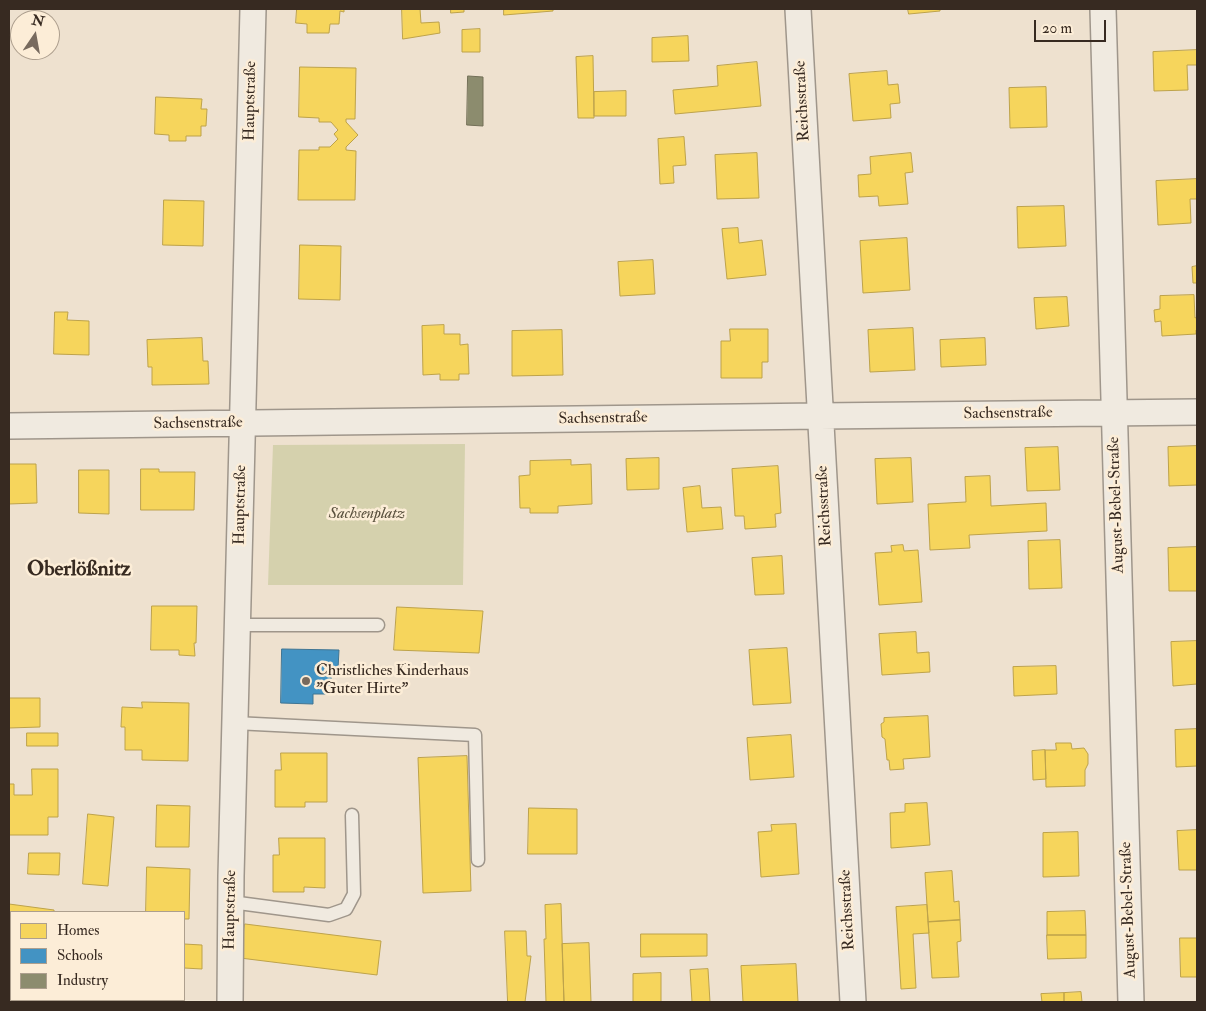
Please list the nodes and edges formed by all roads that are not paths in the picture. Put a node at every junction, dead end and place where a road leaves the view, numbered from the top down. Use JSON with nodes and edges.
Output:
{"nodes":[{"id":1,"x":253,"y":9,"type":"edge"},
{"id":2,"x":798,"y":9,"type":"edge"},
{"id":3,"x":1103,"y":9,"type":"edge"},
{"id":4,"x":1197,"y":412,"type":"edge"},
{"id":5,"x":1115,"y":413,"type":"junction"},
{"id":6,"x":820,"y":416,"type":"junction"},
{"id":7,"x":243,"y":423,"type":"junction"},
{"id":8,"x":9,"y":426,"type":"edge"},
{"id":9,"x":238,"y":625,"type":"junction"},
{"id":10,"x":378,"y":625,"type":"dead end"},
{"id":11,"x":235,"y":723,"type":"junction"},
{"id":12,"x":352,"y":815,"type":"dead end"},
{"id":13,"x":478,"y":860,"type":"dead end"},
{"id":14,"x":231,"y":902,"type":"junction"},
{"id":15,"x":230,"y":1002,"type":"edge"},
{"id":16,"x":853,"y":1002,"type":"edge"},
{"id":17,"x":1132,"y":1002,"type":"edge"}],
"edges":[{"from":1,"to":7,"type":"street","name":"Hauptstraße"},
{"from":2,"to":6,"type":"street","name":"Reichsstraße"},
{"from":3,"to":5,"type":"street","name":"August-Bebel-Straße"},
{"from":4,"to":5,"type":"street","name":"Sachsenstraße"},
{"from":5,"to":6,"type":"street","name":"Sachsenstraße"},
{"from":5,"to":17,"type":"street","name":"August-Bebel-Straße"},
{"from":6,"to":7,"type":"street","name":"Sachsenstraße"},
{"from":6,"to":16,"type":"street","name":"Reichsstraße"},
{"from":7,"to":8,"type":"street","name":"Sachsenstraße"},
{"from":7,"to":9,"type":"street","name":"Hauptstraße"},
{"from":9,"to":10,"type":"lane"},
{"from":9,"to":11,"type":"street","name":"Hauptstraße"},
{"from":11,"to":13,"type":"lane"},
{"from":11,"to":14,"type":"street","name":"Hauptstraße"},
{"from":12,"to":14,"type":"lane"},
{"from":14,"to":15,"type":"street","name":"Hauptstraße"}]}
